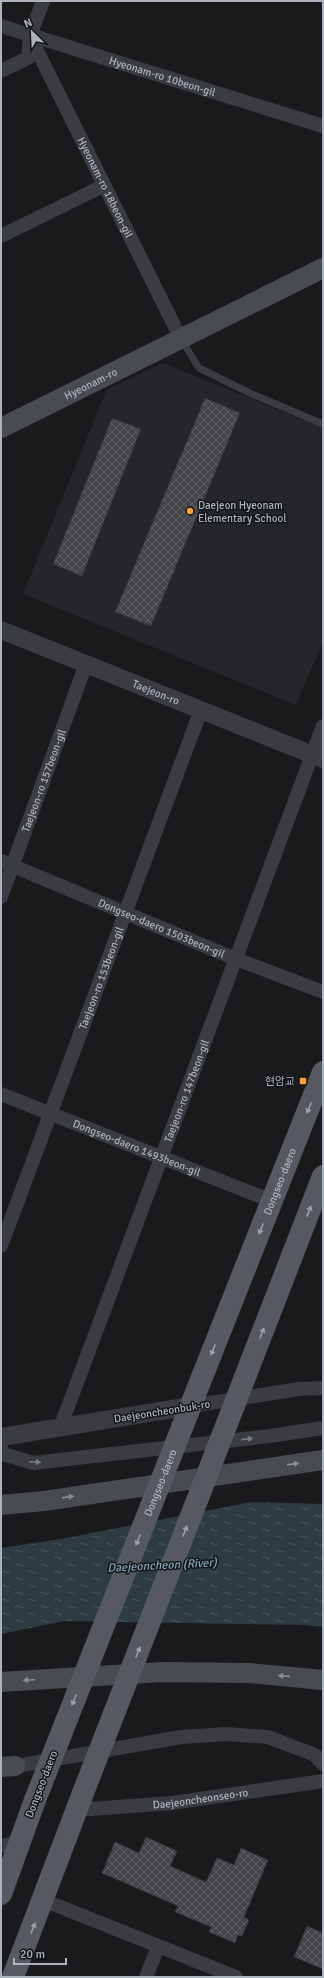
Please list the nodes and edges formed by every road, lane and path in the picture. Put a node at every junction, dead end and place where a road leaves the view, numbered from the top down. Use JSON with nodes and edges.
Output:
{"nodes":[{"id":1,"x":43,"y":1,"type":"edge"},
{"id":2,"x":1,"y":26,"type":"edge"},
{"id":3,"x":30,"y":36,"type":"junction"},
{"id":4,"x":1,"y":71,"type":"edge"},
{"id":5,"x":323,"y":126,"type":"edge"},
{"id":6,"x":103,"y":186,"type":"junction"},
{"id":7,"x":1,"y":236,"type":"edge"},
{"id":8,"x":323,"y":268,"type":"edge"},
{"id":9,"x":181,"y":339,"type":"junction"},
{"id":10,"x":323,"y":424,"type":"edge"},
{"id":11,"x":1,"y":428,"type":"edge"},
{"id":12,"x":1,"y":630,"type":"edge"},
{"id":13,"x":86,"y":664,"type":"junction"},
{"id":14,"x":202,"y":710,"type":"junction"},
{"id":15,"x":323,"y":726,"type":"edge"},
{"id":16,"x":318,"y":757,"type":"edge"},
{"id":17,"x":7,"y":863,"type":"edge"},
{"id":18,"x":1,"y":897,"type":"edge"},
{"id":19,"x":126,"y":913,"type":"junction"},
{"id":20,"x":236,"y":959,"type":"junction"},
{"id":21,"x":323,"y":992,"type":"edge"},
{"id":22,"x":323,"y":1072,"type":"edge"},
{"id":23,"x":1,"y":1094,"type":"edge"},
{"id":24,"x":51,"y":1114,"type":"junction"},
{"id":25,"x":161,"y":1158,"type":"junction"},
{"id":26,"x":323,"y":1176,"type":"edge"},
{"id":27,"x":272,"y":1200,"type":"junction"},
{"id":28,"x":1,"y":1246,"type":"edge"},
{"id":29,"x":323,"y":1388,"type":"edge"},
{"id":30,"x":236,"y":1399,"type":"junction"},
{"id":31,"x":187,"y":1416,"type":"junction"},
{"id":32,"x":60,"y":1428,"type":"junction"},
{"id":33,"x":323,"y":1428,"type":"edge"},
{"id":34,"x":1,"y":1437,"type":"edge"},
{"id":35,"x":1,"y":1448,"type":"edge"},
{"id":36,"x":323,"y":1460,"type":"edge"},
{"id":37,"x":1,"y":1500,"type":"edge"},
{"id":38,"x":44,"y":1501,"type":"junction"},
{"id":39,"x":1,"y":1506,"type":"edge"},
{"id":40,"x":323,"y":1680,"type":"edge"},
{"id":41,"x":1,"y":1682,"type":"edge"},
{"id":42,"x":323,"y":1764,"type":"edge"},
{"id":43,"x":6,"y":1767,"type":"edge"},
{"id":44,"x":323,"y":1781,"type":"edge"},
{"id":45,"x":80,"y":1801,"type":"junction"},
{"id":46,"x":10,"y":1845,"type":"edge"},
{"id":47,"x":1,"y":1894,"type":"edge"},
{"id":48,"x":43,"y":1900,"type":"junction"},
{"id":49,"x":158,"y":1947,"type":"junction"},
{"id":50,"x":13,"y":1977,"type":"edge"},
{"id":51,"x":146,"y":1977,"type":"edge"},
{"id":52,"x":236,"y":1977,"type":"edge"}],
"edges":[{"from":1,"to":3,"type":"street"},
{"from":2,"to":3,"type":"street","name":"Hyeonam-ro 10beon-gil"},
{"from":3,"to":4,"type":"street"},
{"from":3,"to":5,"type":"street","name":"Hyeonam-ro 10beon-gil"},
{"from":3,"to":6,"type":"street","name":"Hyeonam-ro 18beon-gil"},
{"from":6,"to":7,"type":"street"},
{"from":6,"to":9,"type":"street","name":"Hyeonam-ro 18beon-gil"},
{"from":8,"to":9,"type":"main road","name":"Hyeonam-ro"},
{"from":9,"to":10,"type":"lane"},
{"from":9,"to":11,"type":"main road","name":"Hyeonam-ro"},
{"from":12,"to":13,"type":"street","name":"Taejeon-ro"},
{"from":13,"to":14,"type":"street","name":"Taejeon-ro"},
{"from":13,"to":17,"type":"street","name":"Taejeon-ro 157beon-gil"},
{"from":14,"to":16,"type":"street","name":"Taejeon-ro"},
{"from":14,"to":19,"type":"street","name":"Taejeon-ro 153beon-gil"},
{"from":15,"to":16,"type":"street"},
{"from":16,"to":20,"type":"street","name":"Taejeon-ro 147beon-gil"},
{"from":17,"to":18,"type":"street","name":"Taejeon-ro 157beon-gil"},
{"from":17,"to":19,"type":"street","name":"Dongseo-daero 1503beon-gil"},
{"from":19,"to":20,"type":"street","name":"Dongseo-daero 1503beon-gil"},
{"from":19,"to":24,"type":"street","name":"Taejeon-ro 153beon-gil"},
{"from":20,"to":21,"type":"street","name":"Dongseo-daero 1503beon-gil"},
{"from":20,"to":25,"type":"street","name":"Taejeon-ro 147beon-gil"},
{"from":22,"to":27,"type":"main road","name":"Dongseo-daero","one_way":true},
{"from":23,"to":24,"type":"street","name":"Dongseo-daero 1493beon-gil"},
{"from":24,"to":25,"type":"street","name":"Dongseo-daero 1493beon-gil"},
{"from":24,"to":28,"type":"street","name":"Taejeon-ro 153beon-gil"},
{"from":25,"to":27,"type":"street","name":"Dongseo-daero 1493beon-gil"},
{"from":25,"to":32,"type":"street","name":"Taejeon-ro 147beon-gil"},
{"from":30,"to":26,"type":"main road","one_way":true},
{"from":27,"to":31,"type":"main road","name":"Dongseo-daero","one_way":true},
{"from":29,"to":30,"type":"street","name":"Daejeoncheonbuk-ro"},
{"from":30,"to":31,"type":"street","name":"Daejeoncheonbuk-ro"},
{"from":45,"to":30,"type":"main road","one_way":true,"bridge":true},
{"from":31,"to":32,"type":"street","name":"Daejeoncheonbuk-ro"},
{"from":31,"to":46,"type":"main road","name":"Dongseo-daero","one_way":true,"bridge":true},
{"from":32,"to":34,"type":"street","name":"Daejeoncheonbuk-ro"},
{"from":35,"to":33,"type":"street","one_way":true},
{"from":38,"to":36,"type":"main road","one_way":true},
{"from":37,"to":38,"type":"main road"},
{"from":38,"to":39,"type":"main road"},
{"from":40,"to":41,"type":"main road","one_way":true},
{"from":42,"to":43,"type":"street"},
{"from":44,"to":45,"type":"street","name":"Daejeoncheonseo-ro"},
{"from":45,"to":48,"type":"main road"},
{"from":46,"to":47,"type":"main road","name":"Dongseo-daero"},
{"from":48,"to":49,"type":"street"},
{"from":50,"to":48,"type":"main road","one_way":true},
{"from":49,"to":51,"type":"street"},
{"from":49,"to":52,"type":"street"}]}
